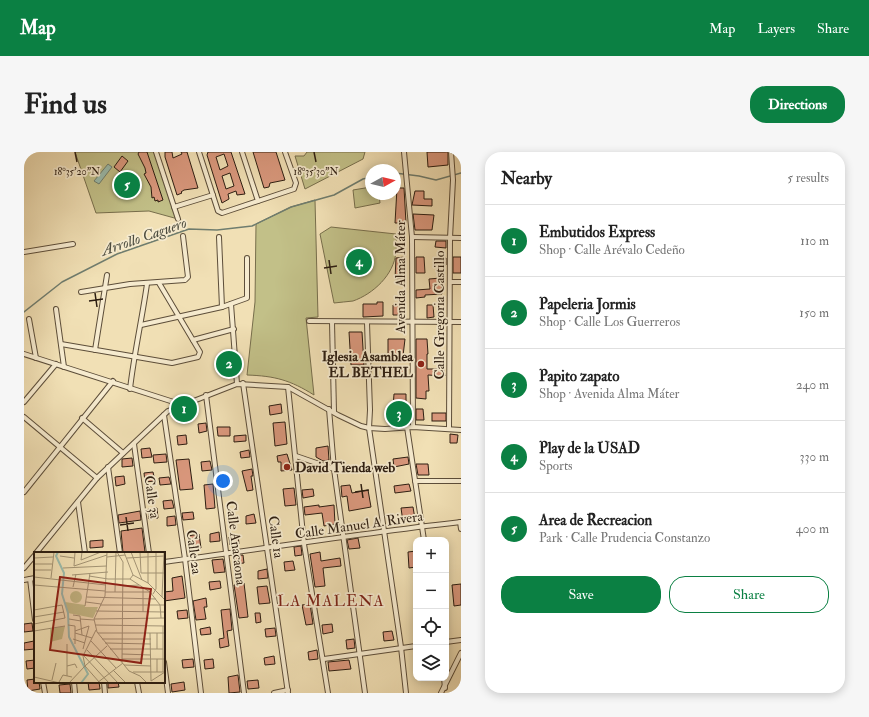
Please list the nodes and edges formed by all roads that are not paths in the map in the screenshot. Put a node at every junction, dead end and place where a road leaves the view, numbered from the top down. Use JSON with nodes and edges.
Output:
{"nodes":[{"id":1,"x":156,"y":152,"type":"edge"},
{"id":2,"x":199,"y":152,"type":"edge"},
{"id":3,"x":242,"y":152,"type":"edge"},
{"id":4,"x":285,"y":152,"type":"edge"},
{"id":5,"x":404,"y":152,"type":"edge"},
{"id":6,"x":451,"y":152,"type":"edge"},
{"id":7,"x":213,"y":195,"type":"junction"},
{"id":8,"x":258,"y":201,"type":"junction"},
{"id":9,"x":174,"y":207,"type":"junction"},
{"id":10,"x":178,"y":219,"type":"dead end"},
{"id":11,"x":183,"y":236,"type":"dead end"},
{"id":12,"x":219,"y":237,"type":"dead end"},
{"id":13,"x":412,"y":237,"type":"junction"},
{"id":14,"x":450,"y":238,"type":"junction"},
{"id":15,"x":461,"y":238,"type":"edge"},
{"id":16,"x":73,"y":244,"type":"dead end"},
{"id":17,"x":24,"y":252,"type":"edge"},
{"id":18,"x":247,"y":258,"type":"dead end"},
{"id":19,"x":107,"y":275,"type":"dead end"},
{"id":20,"x":159,"y":282,"type":"junction"},
{"id":21,"x":450,"y":282,"type":"junction"},
{"id":22,"x":461,"y":282,"type":"edge"},
{"id":23,"x":147,"y":284,"type":"junction"},
{"id":24,"x":105,"y":288,"type":"junction"},
{"id":25,"x":81,"y":292,"type":"dead end"},
{"id":26,"x":231,"y":304,"type":"junction"},
{"id":27,"x":222,"y":307,"type":"junction"},
{"id":28,"x":56,"y":309,"type":"dead end"},
{"id":29,"x":178,"y":317,"type":"junction"},
{"id":30,"x":29,"y":319,"type":"dead end"},
{"id":31,"x":309,"y":322,"type":"dead end"},
{"id":32,"x":332,"y":322,"type":"junction"},
{"id":33,"x":411,"y":322,"type":"junction"},
{"id":34,"x":449,"y":322,"type":"junction"},
{"id":35,"x":461,"y":322,"type":"edge"},
{"id":36,"x":367,"y":323,"type":"junction"},
{"id":37,"x":141,"y":325,"type":"junction"},
{"id":38,"x":234,"y":329,"type":"junction"},
{"id":39,"x":193,"y":340,"type":"junction"},
{"id":40,"x":61,"y":344,"type":"junction"},
{"id":41,"x":96,"y":350,"type":"junction"},
{"id":42,"x":24,"y":354,"type":"edge"},
{"id":43,"x":134,"y":357,"type":"junction"},
{"id":44,"x":36,"y":358,"type":"junction"},
{"id":45,"x":56,"y":364,"type":"junction"},
{"id":46,"x":64,"y":366,"type":"junction"},
{"id":47,"x":112,"y":381,"type":"junction"},
{"id":48,"x":243,"y":383,"type":"junction"},
{"id":49,"x":237,"y":384,"type":"junction"},
{"id":50,"x":288,"y":386,"type":"junction"},
{"id":51,"x":130,"y":389,"type":"junction"},
{"id":52,"x":206,"y":395,"type":"junction"},
{"id":53,"x":24,"y":402,"type":"edge"},
{"id":54,"x":184,"y":405,"type":"junction"},
{"id":55,"x":329,"y":409,"type":"junction"},
{"id":56,"x":334,"y":412,"type":"junction"},
{"id":57,"x":164,"y":415,"type":"junction"},
{"id":58,"x":24,"y":417,"type":"edge"},
{"id":59,"x":82,"y":418,"type":"junction"},
{"id":60,"x":407,"y":427,"type":"junction"},
{"id":61,"x":413,"y":427,"type":"junction"},
{"id":62,"x":369,"y":428,"type":"junction"},
{"id":63,"x":449,"y":429,"type":"junction"},
{"id":64,"x":461,"y":430,"type":"edge"},
{"id":65,"x":134,"y":444,"type":"junction"},
{"id":66,"x":60,"y":446,"type":"junction"},
{"id":67,"x":123,"y":453,"type":"junction"},
{"id":68,"x":296,"y":456,"type":"junction"},
{"id":69,"x":108,"y":468,"type":"junction"},
{"id":70,"x":334,"y":469,"type":"junction"},
{"id":71,"x":97,"y":478,"type":"junction"},
{"id":72,"x":461,"y":481,"type":"edge"},
{"id":73,"x":415,"y":482,"type":"junction"},
{"id":74,"x":24,"y":492,"type":"edge"},
{"id":75,"x":78,"y":502,"type":"junction"},
{"id":76,"x":460,"y":522,"type":"edge"},
{"id":77,"x":422,"y":526,"type":"junction"},
{"id":78,"x":461,"y":529,"type":"edge"},
{"id":79,"x":383,"y":530,"type":"junction"},
{"id":80,"x":424,"y":537,"type":"edge"},
{"id":81,"x":343,"y":538,"type":"junction"},
{"id":82,"x":304,"y":544,"type":"junction"},
{"id":83,"x":267,"y":549,"type":"junction"},
{"id":84,"x":38,"y":552,"type":"edge"},
{"id":85,"x":85,"y":552,"type":"edge"},
{"id":86,"x":120,"y":552,"type":"edge"},
{"id":87,"x":149,"y":552,"type":"edge"},
{"id":88,"x":226,"y":554,"type":"junction"},
{"id":89,"x":34,"y":556,"type":"edge"},
{"id":90,"x":185,"y":559,"type":"junction"},
{"id":91,"x":165,"y":562,"type":"edge"},
{"id":92,"x":24,"y":568,"type":"edge"},
{"id":93,"x":34,"y":578,"type":"edge"},
{"id":94,"x":30,"y":579,"type":"junction"},
{"id":95,"x":24,"y":580,"type":"edge"},
{"id":96,"x":34,"y":612,"type":"edge"},
{"id":97,"x":461,"y":640,"type":"edge"},
{"id":98,"x":449,"y":642,"type":"edge"},
{"id":99,"x":413,"y":646,"type":"edge"},
{"id":100,"x":401,"y":647,"type":"junction"},
{"id":101,"x":461,"y":653,"type":"edge"},
{"id":102,"x":360,"y":655,"type":"junction"},
{"id":103,"x":324,"y":660,"type":"junction"},
{"id":104,"x":165,"y":670,"type":"edge"},
{"id":105,"x":444,"y":681,"type":"edge"},
{"id":106,"x":43,"y":683,"type":"edge"},
{"id":107,"x":74,"y":683,"type":"edge"},
{"id":108,"x":104,"y":683,"type":"edge"},
{"id":109,"x":137,"y":683,"type":"edge"},
{"id":110,"x":445,"y":688,"type":"junction"},
{"id":111,"x":288,"y":692,"type":"edge"},
{"id":112,"x":45,"y":693,"type":"edge"},
{"id":113,"x":75,"y":693,"type":"edge"},
{"id":114,"x":105,"y":693,"type":"edge"},
{"id":115,"x":139,"y":693,"type":"edge"},
{"id":116,"x":168,"y":693,"type":"edge"},
{"id":117,"x":201,"y":693,"type":"edge"},
{"id":118,"x":244,"y":693,"type":"edge"},
{"id":119,"x":274,"y":693,"type":"edge"},
{"id":120,"x":328,"y":693,"type":"edge"},
{"id":121,"x":365,"y":693,"type":"edge"},
{"id":122,"x":406,"y":693,"type":"edge"},
{"id":123,"x":441,"y":693,"type":"edge"}],
"edges":[{"from":1,"to":9,"type":"street"},
{"from":2,"to":7,"type":"street"},
{"from":3,"to":8,"type":"street"},
{"from":4,"to":8,"type":"street"},
{"from":5,"to":13,"type":"street","name":"Avenida Alma Máter"},
{"from":6,"to":14,"type":"street","name":"Calle Gregoria Castillo"},
{"from":7,"to":8,"type":"street"},
{"from":7,"to":9,"type":"street"},
{"from":9,"to":10,"type":"street"},
{"from":11,"to":20,"type":"street"},
{"from":12,"to":27,"type":"street"},
{"from":13,"to":14,"type":"street"},
{"from":13,"to":33,"type":"street","name":"Avenida Alma Máter"},
{"from":14,"to":15,"type":"street"},
{"from":14,"to":21,"type":"street","name":"Calle Gregoria Castillo"},
{"from":16,"to":17,"type":"street"},
{"from":18,"to":26,"type":"street"},
{"from":19,"to":24,"type":"street"},
{"from":20,"to":23,"type":"street"},
{"from":20,"to":29,"type":"street"},
{"from":21,"to":22,"type":"street"},
{"from":21,"to":34,"type":"street","name":"Calle Gregoria Castillo"},
{"from":23,"to":24,"type":"street"},
{"from":23,"to":37,"type":"street"},
{"from":24,"to":25,"type":"street"},
{"from":24,"to":41,"type":"street"},
{"from":26,"to":27,"type":"street"},
{"from":26,"to":38,"type":"street"},
{"from":27,"to":29,"type":"street"},
{"from":28,"to":40,"type":"street"},
{"from":29,"to":37,"type":"street"},
{"from":29,"to":39,"type":"street"},
{"from":30,"to":44,"type":"street"},
{"from":31,"to":32,"type":"street"},
{"from":32,"to":36,"type":"street"},
{"from":32,"to":56,"type":"street"},
{"from":33,"to":34,"type":"street"},
{"from":33,"to":36,"type":"street"},
{"from":33,"to":61,"type":"street","name":"Avenida Alma Máter"},
{"from":34,"to":35,"type":"street"},
{"from":34,"to":63,"type":"street","name":"Calle Gregoria Castillo"},
{"from":36,"to":62,"type":"street"},
{"from":37,"to":43,"type":"street"},
{"from":38,"to":39,"type":"street"},
{"from":38,"to":49,"type":"street"},
{"from":39,"to":43,"type":"street"},
{"from":40,"to":41,"type":"street"},
{"from":40,"to":46,"type":"street"},
{"from":41,"to":43,"type":"street"},
{"from":42,"to":44,"type":"street"},
{"from":43,"to":51,"type":"street"},
{"from":44,"to":45,"type":"street"},
{"from":45,"to":46,"type":"street"},
{"from":45,"to":53,"type":"street"},
{"from":46,"to":47,"type":"street"},
{"from":47,"to":51,"type":"street"},
{"from":47,"to":59,"type":"street"},
{"from":48,"to":49,"type":"street"},
{"from":48,"to":50,"type":"street"},
{"from":48,"to":83,"type":"street","name":"Calle 1a"},
{"from":49,"to":52,"type":"street"},
{"from":50,"to":55,"type":"street"},
{"from":50,"to":68,"type":"street"},
{"from":51,"to":54,"type":"street"},
{"from":52,"to":54,"type":"street"},
{"from":52,"to":88,"type":"street","name":"Calle Anacaona"},
{"from":54,"to":57,"type":"street"},
{"from":55,"to":56,"type":"street"},
{"from":55,"to":70,"type":"street"},
{"from":56,"to":62,"type":"street"},
{"from":57,"to":65,"type":"street"},
{"from":57,"to":90,"type":"street","name":"Calle 2a"},
{"from":58,"to":66,"type":"street"},
{"from":59,"to":66,"type":"street"},
{"from":59,"to":67,"type":"street"},
{"from":60,"to":61,"type":"street"},
{"from":60,"to":62,"type":"street"},
{"from":60,"to":73,"type":"street"},
{"from":61,"to":63,"type":"street"},
{"from":62,"to":79,"type":"street"},
{"from":63,"to":64,"type":"street"},
{"from":65,"to":67,"type":"street"},
{"from":65,"to":87,"type":"street","name":"Calle 3a"},
{"from":66,"to":71,"type":"street"},
{"from":66,"to":74,"type":"street"},
{"from":67,"to":69,"type":"street"},
{"from":68,"to":70,"type":"street"},
{"from":68,"to":82,"type":"street"},
{"from":69,"to":71,"type":"street"},
{"from":69,"to":86,"type":"street"},
{"from":70,"to":81,"type":"street"},
{"from":71,"to":75,"type":"street"},
{"from":72,"to":73,"type":"street"},
{"from":73,"to":77,"type":"street"},
{"from":75,"to":84,"type":"street"},
{"from":75,"to":85,"type":"street"},
{"from":76,"to":77,"type":"street","name":"Calle Manuel A. Rivera"},
{"from":76,"to":78,"type":"street"},
{"from":77,"to":79,"type":"street","name":"Calle Manuel A. Rivera"},
{"from":77,"to":80,"type":"street"},
{"from":79,"to":81,"type":"street","name":"Calle Manuel A. Rivera"},
{"from":79,"to":100,"type":"street"},
{"from":81,"to":82,"type":"street","name":"Calle Manuel A. Rivera"},
{"from":81,"to":102,"type":"street"},
{"from":82,"to":83,"type":"street","name":"Calle Manuel A. Rivera"},
{"from":82,"to":103,"type":"street"},
{"from":83,"to":88,"type":"street","name":"Calle Manuel A. Rivera"},
{"from":83,"to":111,"type":"street","name":"Calle 1a"},
{"from":88,"to":90,"type":"street","name":"Calle Manuel A. Rivera"},
{"from":88,"to":118,"type":"street","name":"Calle Anacaona"},
{"from":89,"to":92,"type":"street"},
{"from":90,"to":91,"type":"street","name":"Calle Manuel A. Rivera"},
{"from":90,"to":117,"type":"street","name":"Calle 2a"},
{"from":93,"to":94,"type":"street"},
{"from":94,"to":95,"type":"street"},
{"from":94,"to":96,"type":"street"},
{"from":97,"to":98,"type":"street"},
{"from":99,"to":100,"type":"street"},
{"from":100,"to":102,"type":"street"},
{"from":100,"to":122,"type":"street"},
{"from":101,"to":110,"type":"street"},
{"from":102,"to":103,"type":"street"},
{"from":102,"to":121,"type":"street"},
{"from":103,"to":120,"type":"street"},
{"from":104,"to":116,"type":"street"},
{"from":105,"to":110,"type":"street"},
{"from":106,"to":112,"type":"street"},
{"from":107,"to":113,"type":"street"},
{"from":108,"to":114,"type":"street"},
{"from":109,"to":115,"type":"street"},
{"from":110,"to":123,"type":"street"},
{"from":111,"to":119,"type":"street"}]}
